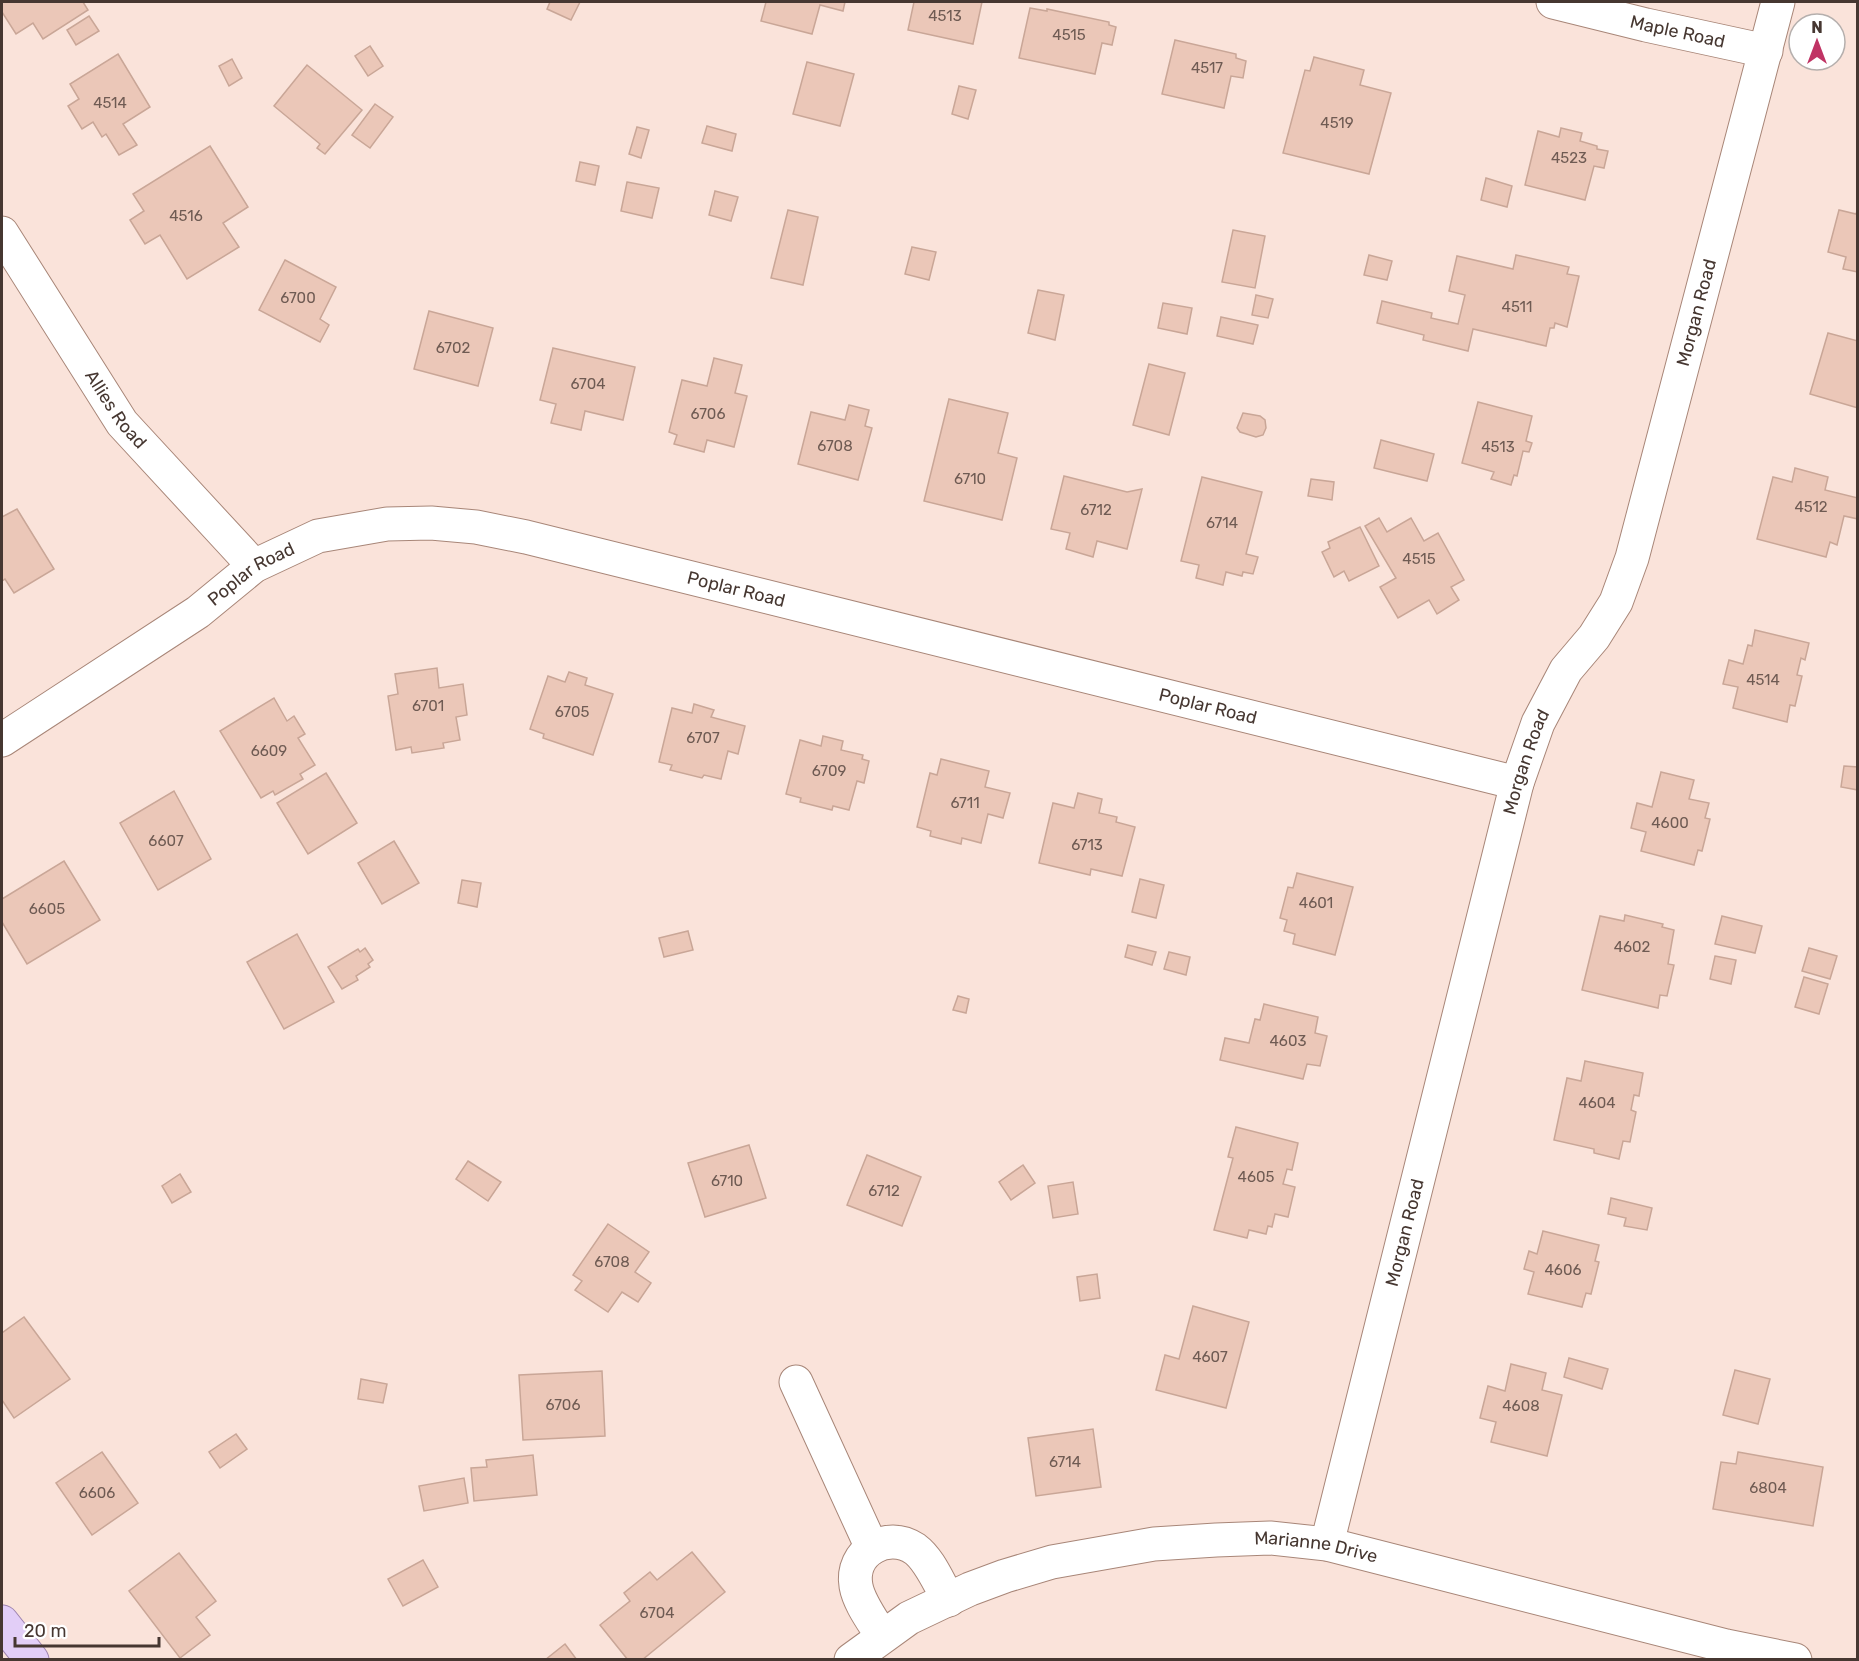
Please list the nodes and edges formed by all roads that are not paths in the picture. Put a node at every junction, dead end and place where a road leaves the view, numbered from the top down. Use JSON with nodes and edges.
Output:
{"nodes":[{"id":1,"x":1553,"y":2,"type":"edge"},
{"id":2,"x":1778,"y":2,"type":"edge"},
{"id":3,"x":1766,"y":51,"type":"junction"},
{"id":4,"x":2,"y":233,"type":"edge"},
{"id":5,"x":254,"y":566,"type":"junction"},
{"id":6,"x":2,"y":740,"type":"edge"},
{"id":7,"x":1517,"y":783,"type":"junction"},
{"id":8,"x":796,"y":1382,"type":"dead end"},
{"id":9,"x":1327,"y":1544,"type":"junction"},
{"id":10,"x":872,"y":1548,"type":"junction"},
{"id":11,"x":949,"y":1600,"type":"junction"},
{"id":12,"x":2,"y":1622,"type":"edge"},
{"id":13,"x":882,"y":1636,"type":"junction"},
{"id":14,"x":32,"y":1659,"type":"edge"},
{"id":15,"x":851,"y":1659,"type":"edge"},
{"id":16,"x":1795,"y":1659,"type":"edge"}],
"edges":[{"from":1,"to":3,"type":"street","name":"Maple Road"},
{"from":2,"to":3,"type":"street","name":"Morgan Road"},
{"from":3,"to":7,"type":"street","name":"Morgan Road"},
{"from":4,"to":5,"type":"street","name":"Allies Road"},
{"from":5,"to":6,"type":"street","name":"Poplar Road"},
{"from":5,"to":7,"type":"street","name":"Poplar Road"},
{"from":7,"to":9,"type":"street","name":"Morgan Road"},
{"from":8,"to":10,"type":"street"},
{"from":9,"to":11,"type":"street","name":"Marianne Drive"},
{"from":9,"to":16,"type":"street","name":"Marianne Drive"},
{"from":10,"to":11,"type":"street"},
{"from":10,"to":13,"type":"street"},
{"from":11,"to":13,"type":"street","name":"Marianne Drive"},
{"from":12,"to":14,"type":"main road"},
{"from":13,"to":15,"type":"street","name":"Marianne Drive"}]}
